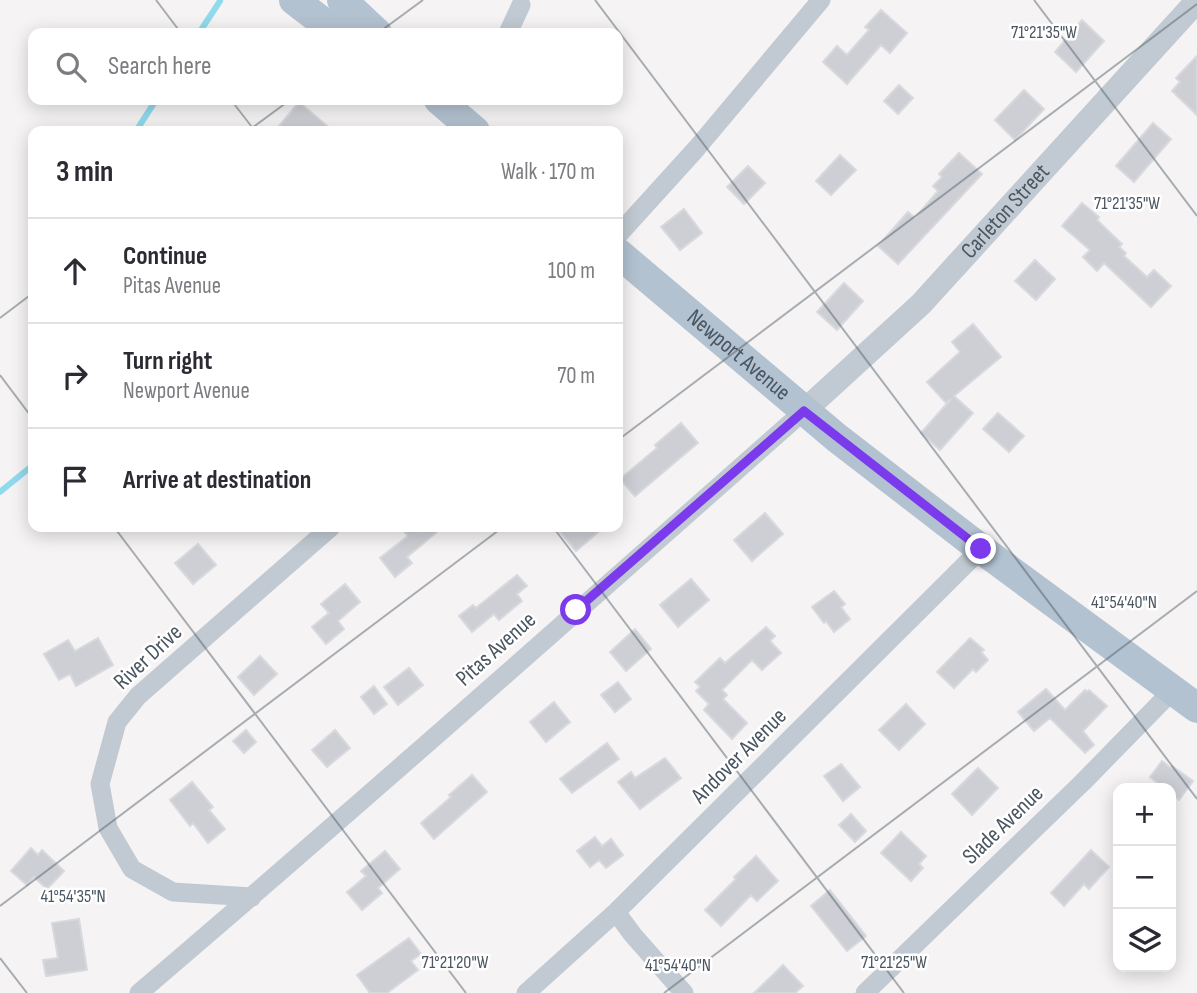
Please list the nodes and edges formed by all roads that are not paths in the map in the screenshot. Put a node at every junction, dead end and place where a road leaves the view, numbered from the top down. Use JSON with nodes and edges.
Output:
{"nodes":[{"id":1,"x":294,"y":0,"type":"edge"},
{"id":2,"x":342,"y":0,"type":"edge"},
{"id":3,"x":821,"y":0,"type":"edge"},
{"id":4,"x":1197,"y":1,"type":"edge"},
{"id":5,"x":521,"y":5,"type":"dead end"},
{"id":6,"x":330,"y":28,"type":"edge"},
{"id":7,"x":372,"y":28,"type":"edge"},
{"id":8,"x":510,"y":28,"type":"edge"},
{"id":9,"x":446,"y":105,"type":"edge"},
{"id":10,"x":470,"y":126,"type":"edge"},
{"id":11,"x":623,"y":250,"type":"edge"},
{"id":12,"x":623,"y":257,"type":"edge"},
{"id":13,"x":804,"y":411,"type":"junction"},
{"id":14,"x":325,"y":532,"type":"edge"},
{"id":15,"x":981,"y":549,"type":"junction"},
{"id":16,"x":1172,"y":690,"type":"junction"},
{"id":17,"x":1197,"y":708,"type":"edge"},
{"id":18,"x":252,"y":897,"type":"junction"},
{"id":19,"x":617,"y":912,"type":"junction"},
{"id":20,"x":139,"y":993,"type":"edge"},
{"id":21,"x":526,"y":993,"type":"edge"},
{"id":22,"x":684,"y":993,"type":"edge"},
{"id":23,"x":865,"y":993,"type":"edge"}],
"edges":[{"from":1,"to":6,"type":"main road"},
{"from":2,"to":7,"type":"main road"},
{"from":3,"to":11,"type":"street"},
{"from":4,"to":13,"type":"street","name":"Carleton Street"},
{"from":5,"to":8,"type":"street"},
{"from":9,"to":10,"type":"main road"},
{"from":12,"to":13,"type":"main road","name":"Newport Avenue"},
{"from":13,"to":15,"type":"main road","name":"Newport Avenue"},
{"from":13,"to":18,"type":"street","name":"Pitas Avenue"},
{"from":14,"to":18,"type":"street","name":"River Drive"},
{"from":15,"to":16,"type":"main road","name":"Newport Avenue"},
{"from":15,"to":19,"type":"street","name":"Andover Avenue"},
{"from":16,"to":17,"type":"main road","name":"Newport Avenue"},
{"from":16,"to":23,"type":"street","name":"Slade Avenue"},
{"from":18,"to":20,"type":"street","name":"Pitas Avenue"},
{"from":19,"to":21,"type":"street","name":"Andover Avenue"},
{"from":19,"to":22,"type":"street"}]}
